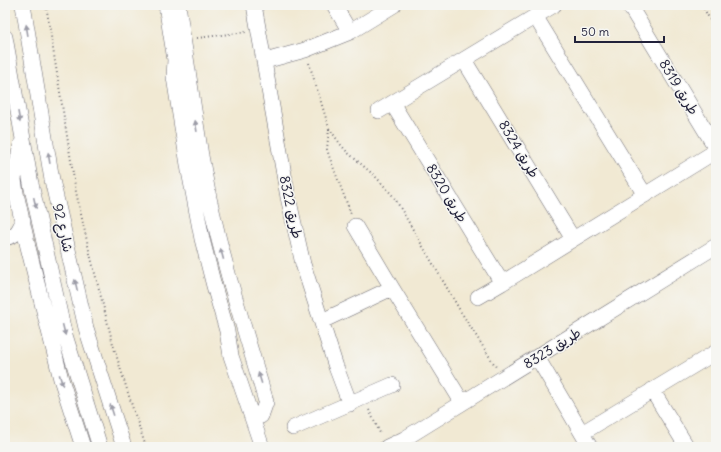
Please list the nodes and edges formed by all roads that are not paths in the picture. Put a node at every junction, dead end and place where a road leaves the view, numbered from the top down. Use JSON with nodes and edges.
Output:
{"nodes":[{"id":1,"x":23,"y":5,"type":"edge"},
{"id":2,"x":158,"y":5,"type":"edge"},
{"id":3,"x":166,"y":5,"type":"edge"},
{"id":4,"x":178,"y":5,"type":"edge"},
{"id":5,"x":254,"y":5,"type":"edge"},
{"id":6,"x":334,"y":5,"type":"edge"},
{"id":7,"x":394,"y":5,"type":"edge"},
{"id":8,"x":554,"y":5,"type":"edge"},
{"id":9,"x":628,"y":5,"type":"edge"},
{"id":10,"x":535,"y":16,"type":"junction"},
{"id":11,"x":350,"y":32,"type":"junction"},
{"id":12,"x":5,"y":37,"type":"edge"},
{"id":13,"x":464,"y":60,"type":"junction"},
{"id":14,"x":265,"y":61,"type":"junction"},
{"id":15,"x":174,"y":77,"type":"junction"},
{"id":16,"x":392,"y":103,"type":"junction"},
{"id":17,"x":380,"y":111,"type":"dead end"},
{"id":18,"x":23,"y":137,"type":"junction"},
{"id":19,"x":716,"y":148,"type":"edge"},
{"id":20,"x":716,"y":151,"type":"edge"},
{"id":21,"x":645,"y":195,"type":"junction"},
{"id":22,"x":22,"y":221,"type":"junction"},
{"id":23,"x":355,"y":226,"type":"road end"},
{"id":24,"x":9,"y":237,"type":"edge"},
{"id":25,"x":573,"y":239,"type":"junction"},
{"id":26,"x":716,"y":246,"type":"edge"},
{"id":27,"x":28,"y":247,"type":"junction"},
{"id":28,"x":502,"y":283,"type":"junction"},
{"id":29,"x":392,"y":288,"type":"junction"},
{"id":30,"x":478,"y":297,"type":"dead end"},
{"id":31,"x":322,"y":321,"type":"junction"},
{"id":32,"x":227,"y":331,"type":"junction"},
{"id":33,"x":716,"y":352,"type":"edge"},
{"id":34,"x":538,"y":357,"type":"junction"},
{"id":35,"x":392,"y":385,"type":"dead end"},
{"id":36,"x":652,"y":390,"type":"junction"},
{"id":37,"x":462,"y":402,"type":"junction"},
{"id":38,"x":350,"y":404,"type":"junction"},
{"id":39,"x":261,"y":416,"type":"junction"},
{"id":40,"x":293,"y":428,"type":"dead end"},
{"id":41,"x":582,"y":433,"type":"junction"},
{"id":42,"x":385,"y":443,"type":"edge"},
{"id":43,"x":406,"y":443,"type":"edge"},
{"id":44,"x":82,"y":447,"type":"edge"},
{"id":45,"x":100,"y":447,"type":"edge"},
{"id":46,"x":124,"y":447,"type":"edge"},
{"id":47,"x":262,"y":447,"type":"edge"},
{"id":48,"x":273,"y":447,"type":"edge"},
{"id":49,"x":590,"y":447,"type":"edge"},
{"id":50,"x":687,"y":447,"type":"edge"}],
"edges":[{"from":46,"to":1,"type":"street","name":"شارع 92","one_way":true},
{"from":2,"to":15,"type":"street"},
{"from":3,"to":15,"type":"street"},
{"from":39,"to":4,"type":"street","one_way":true},
{"from":5,"to":14,"type":"street","name":"طريق 8322"},
{"from":6,"to":11,"type":"street"},
{"from":7,"to":11,"type":"street"},
{"from":8,"to":10,"type":"street"},
{"from":9,"to":19,"type":"street","name":"طريق 8319"},
{"from":10,"to":13,"type":"street"},
{"from":10,"to":21,"type":"street"},
{"from":11,"to":14,"type":"street"},
{"from":12,"to":18,"type":"street","name":"شارع 92","one_way":true},
{"from":13,"to":16,"type":"street"},
{"from":13,"to":25,"type":"street","name":"طريق 8324"},
{"from":14,"to":31,"type":"street","name":"طريق 8322"},
{"from":15,"to":32,"type":"street"},
{"from":16,"to":17,"type":"street"},
{"from":16,"to":28,"type":"street","name":"طريق 8320"},
{"from":18,"to":22,"type":"street"},
{"from":18,"to":45,"type":"street","name":"شارع 92","one_way":true},
{"from":20,"to":21,"type":"street"},
{"from":21,"to":25,"type":"street"},
{"from":22,"to":24,"type":"street"},
{"from":22,"to":27,"type":"street"},
{"from":23,"to":29,"type":"street"},
{"from":24,"to":27,"type":"street"},
{"from":25,"to":28,"type":"street"},
{"from":26,"to":34,"type":"street","name":"طريق 8323"},
{"from":27,"to":44,"type":"street","one_way":true},
{"from":28,"to":30,"type":"street"},
{"from":29,"to":31,"type":"street"},
{"from":29,"to":37,"type":"street"},
{"from":31,"to":38,"type":"street","name":"طريق 8322"},
{"from":32,"to":39,"type":"street"},
{"from":32,"to":47,"type":"street"},
{"from":33,"to":36,"type":"street"},
{"from":34,"to":37,"type":"street","name":"طريق 8323"},
{"from":34,"to":41,"type":"street"},
{"from":35,"to":38,"type":"street"},
{"from":36,"to":41,"type":"street"},
{"from":36,"to":50,"type":"street"},
{"from":37,"to":43,"type":"street","name":"طريق 8323"},
{"from":38,"to":40,"type":"street"},
{"from":39,"to":48,"type":"street"},
{"from":41,"to":49,"type":"street"},
{"from":42,"to":43,"type":"street","name":"طريق 8323"}]}
